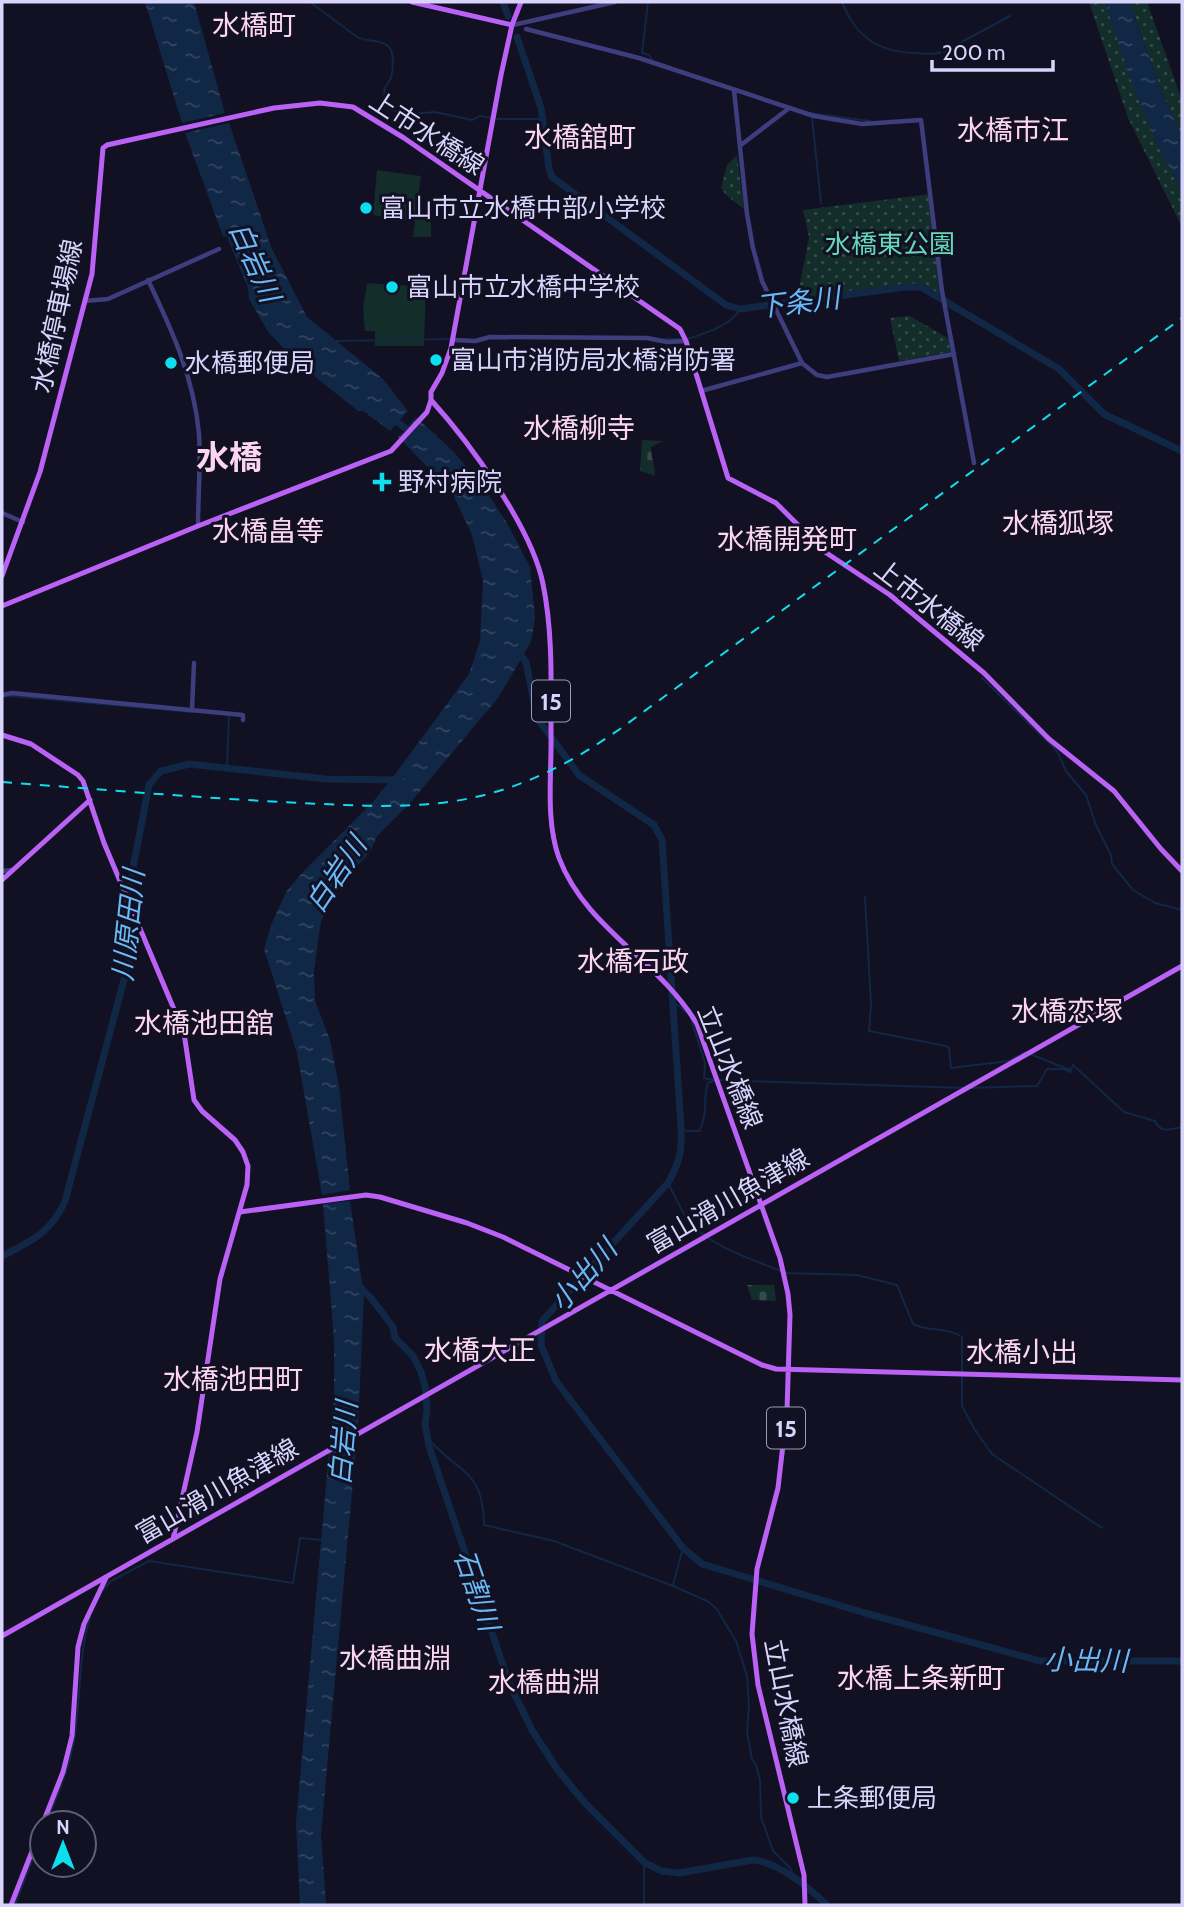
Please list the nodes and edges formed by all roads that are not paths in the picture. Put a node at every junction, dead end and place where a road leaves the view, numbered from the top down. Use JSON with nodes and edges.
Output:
{"nodes":[{"id":1,"x":412,"y":2,"type":"edge"},
{"id":2,"x":521,"y":2,"type":"edge"},
{"id":3,"x":615,"y":2,"type":"edge"},
{"id":4,"x":512,"y":25,"type":"junction"},
{"id":5,"x":526,"y":29,"type":"dead end"},
{"id":6,"x":734,"y":90,"type":"junction"},
{"id":7,"x":274,"y":108,"type":"joint"},
{"id":8,"x":788,"y":109,"type":"junction"},
{"id":9,"x":740,"y":146,"type":"junction"},
{"id":10,"x":480,"y":191,"type":"junction"},
{"id":11,"x":219,"y":248,"type":"dead end"},
{"id":12,"x":148,"y":280,"type":"junction"},
{"id":13,"x":85,"y":301,"type":"junction"},
{"id":14,"x":453,"y":340,"type":"junction"},
{"id":15,"x":686,"y":341,"type":"junction"},
{"id":16,"x":954,"y":354,"type":"junction"},
{"id":17,"x":802,"y":363,"type":"junction"},
{"id":18,"x":701,"y":391,"type":"junction"},
{"id":19,"x":431,"y":400,"type":"junction"},
{"id":20,"x":974,"y":463,"type":"dead end"},
{"id":21,"x":2,"y":513,"type":"edge"},
{"id":22,"x":23,"y":523,"type":"junction"},
{"id":23,"x":198,"y":526,"type":"junction"},
{"id":24,"x":2,"y":576,"type":"edge"},
{"id":25,"x":2,"y":606,"type":"edge"},
{"id":26,"x":194,"y":663,"type":"dead end"},
{"id":27,"x":2,"y":695,"type":"edge"},
{"id":28,"x":192,"y":710,"type":"junction"},
{"id":29,"x":243,"y":720,"type":"dead end"},
{"id":30,"x":2,"y":728,"type":"edge"},
{"id":31,"x":3,"y":735,"type":"edge"},
{"id":32,"x":90,"y":800,"type":"junction"},
{"id":33,"x":12,"y":870,"type":"junction"},
{"id":34,"x":2,"y":871,"type":"edge"},
{"id":35,"x":1182,"y":871,"type":"edge"},
{"id":36,"x":2,"y":880,"type":"edge"},
{"id":37,"x":1182,"y":966,"type":"edge"},
{"id":38,"x":762,"y":1205,"type":"junction"},
{"id":39,"x":240,"y":1212,"type":"junction"},
{"id":40,"x":612,"y":1290,"type":"junction"},
{"id":41,"x":788,"y":1370,"type":"junction"},
{"id":42,"x":1182,"y":1380,"type":"edge"},
{"id":43,"x":173,"y":1539,"type":"junction"},
{"id":44,"x":106,"y":1577,"type":"junction"},
{"id":45,"x":2,"y":1636,"type":"edge"},
{"id":46,"x":49,"y":1809,"type":"edge"},
{"id":47,"x":28,"y":1862,"type":"edge"},
{"id":48,"x":11,"y":1905,"type":"edge"},
{"id":49,"x":805,"y":1905,"type":"edge"}],
"edges":[{"from":1,"to":4,"type":"main road"},
{"from":2,"to":4,"type":"main road"},
{"from":3,"to":4,"type":"street"},
{"from":4,"to":10,"type":"main road"},
{"from":5,"to":6,"type":"street"},
{"from":6,"to":8,"type":"street"},
{"from":6,"to":9,"type":"street"},
{"from":7,"to":10,"type":"main road","name":"上市水橋線"},
{"from":7,"to":13,"type":"main road","name":"水橋停車場線"},
{"from":8,"to":9,"type":"street"},
{"from":8,"to":16,"type":"street"},
{"from":9,"to":17,"type":"street"},
{"from":10,"to":14,"type":"main road"},
{"from":10,"to":15,"type":"main road","name":"上市水橋線"},
{"from":11,"to":12,"type":"street"},
{"from":12,"to":13,"type":"street"},
{"from":12,"to":23,"type":"street"},
{"from":13,"to":22,"type":"main road","name":"水橋停車場線"},
{"from":14,"to":15,"type":"street"},
{"from":14,"to":19,"type":"main road"},
{"from":15,"to":18,"type":"main road","name":"上市水橋線"},
{"from":16,"to":17,"type":"street"},
{"from":16,"to":20,"type":"street"},
{"from":17,"to":18,"type":"street"},
{"from":18,"to":35,"type":"main road","name":"上市水橋線"},
{"from":19,"to":23,"type":"main road"},
{"from":19,"to":38,"type":"main road","name":"立山水橋線","number":"15"},
{"from":21,"to":22,"type":"street"},
{"from":22,"to":24,"type":"main road","name":"水橋停車場線"},
{"from":23,"to":25,"type":"main road"},
{"from":26,"to":28,"type":"street"},
{"from":27,"to":28,"type":"street"},
{"from":28,"to":29,"type":"street"},
{"from":30,"to":31,"type":"main road"},
{"from":31,"to":32,"type":"main road"},
{"from":32,"to":33,"type":"main road"},
{"from":32,"to":39,"type":"main road"},
{"from":33,"to":34,"type":"street"},
{"from":33,"to":36,"type":"main road"},
{"from":37,"to":38,"type":"main road","name":"富山滑川魚津線"},
{"from":38,"to":40,"type":"main road","name":"富山滑川魚津線"},
{"from":38,"to":41,"type":"main road","name":"立山水橋線","number":"15"},
{"from":39,"to":40,"type":"main road"},
{"from":39,"to":43,"type":"main road"},
{"from":40,"to":41,"type":"main road"},
{"from":40,"to":43,"type":"main road","name":"富山滑川魚津線"},
{"from":41,"to":42,"type":"main road"},
{"from":41,"to":49,"type":"main road","name":"立山水橋線","number":"15"},
{"from":43,"to":44,"type":"main road","name":"富山滑川魚津線"},
{"from":44,"to":45,"type":"main road","name":"富山滑川魚津線"},
{"from":44,"to":46,"type":"main road"},
{"from":47,"to":48,"type":"main road"}]}
